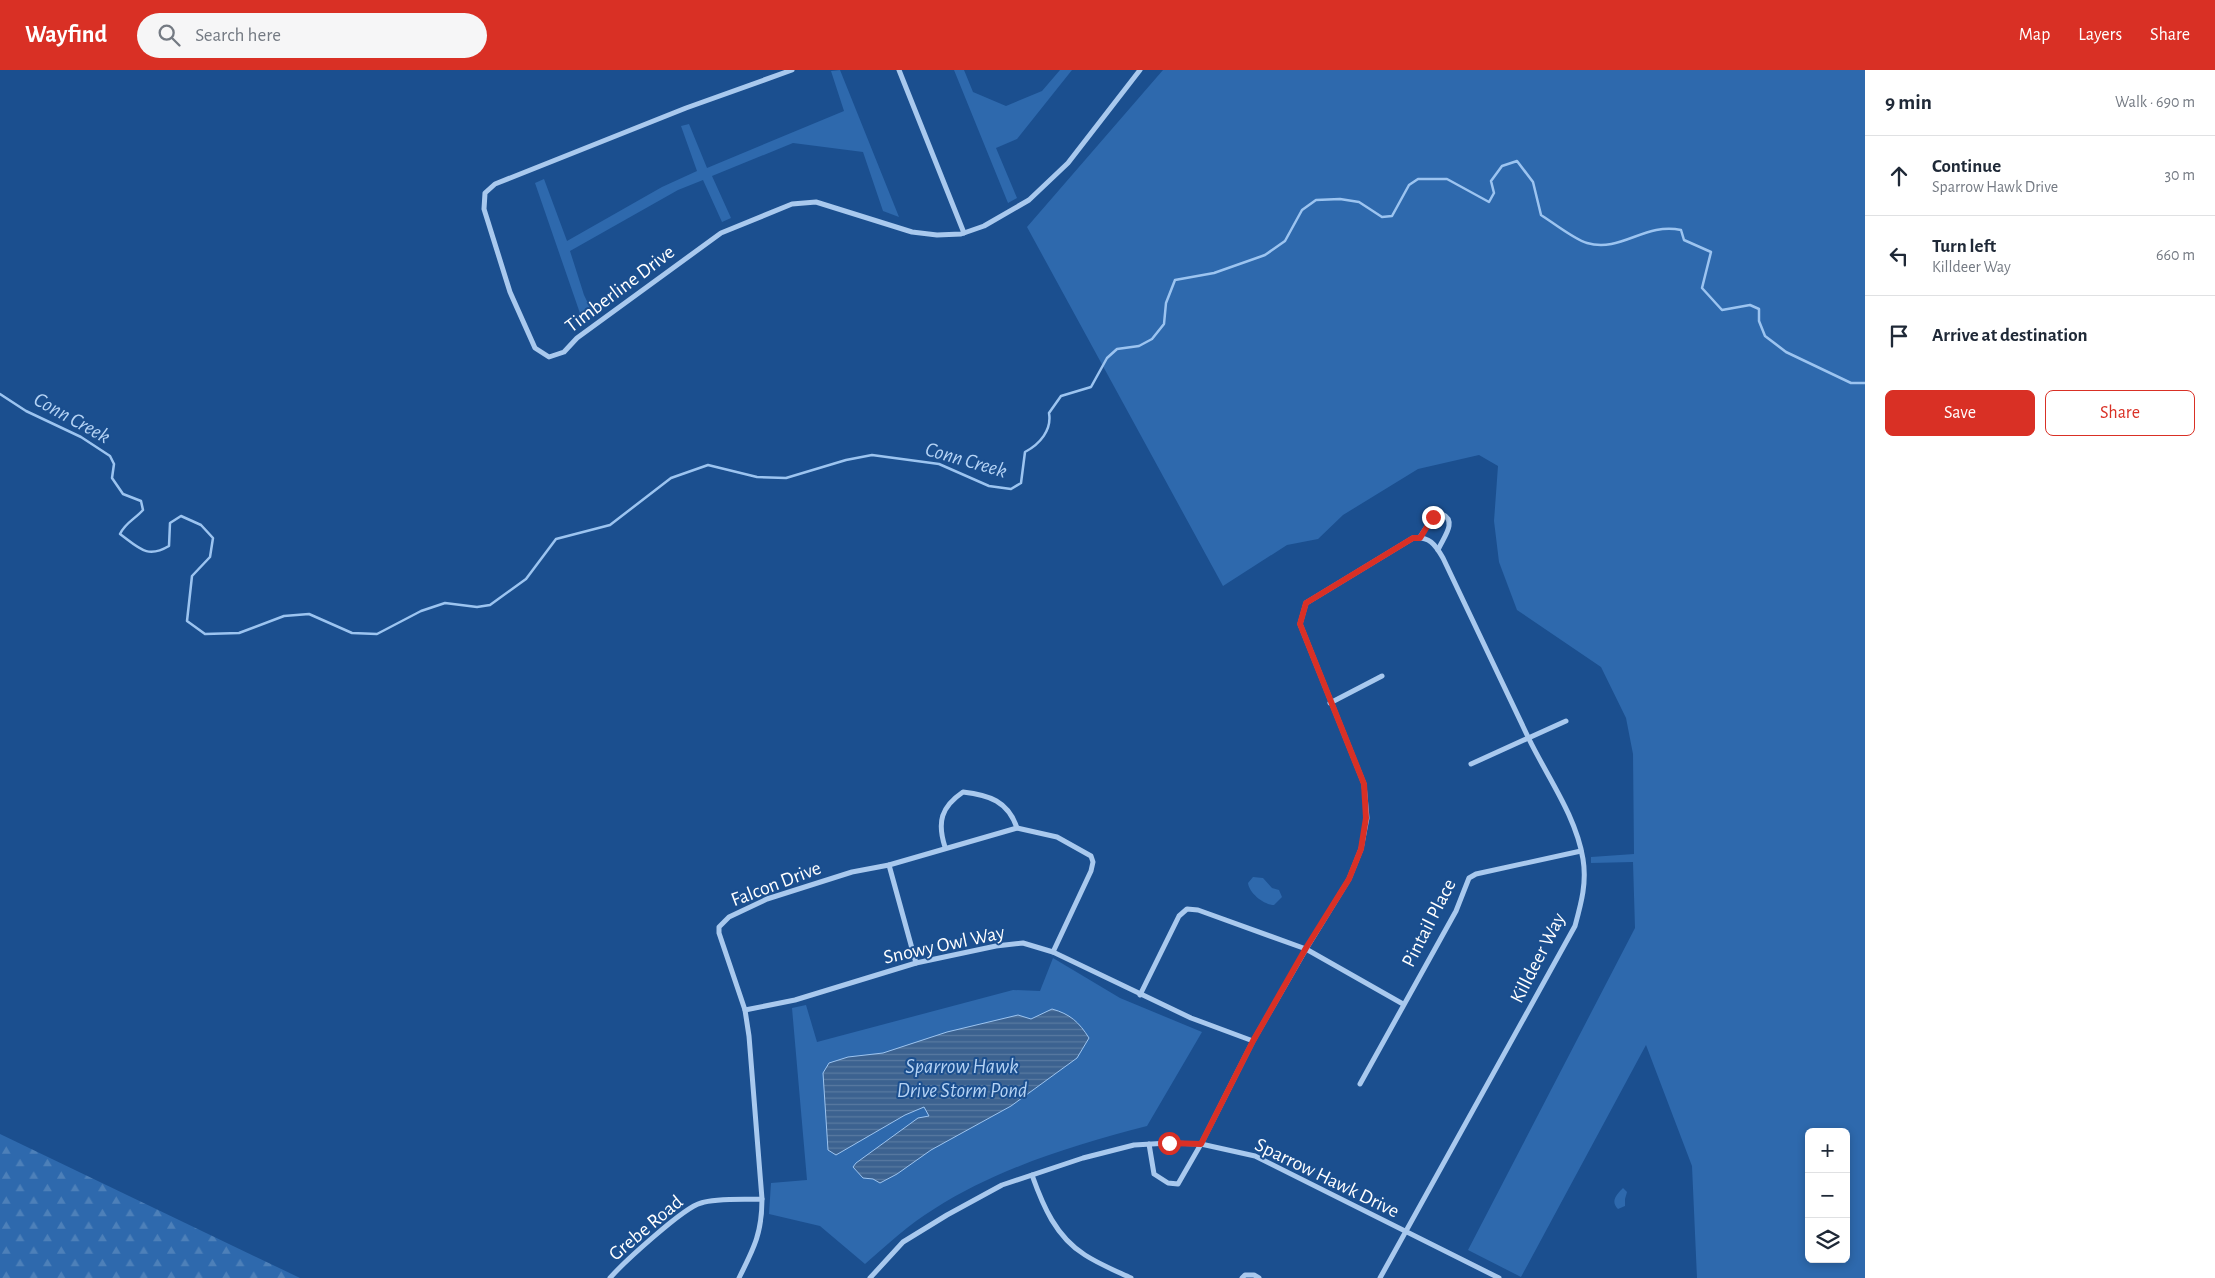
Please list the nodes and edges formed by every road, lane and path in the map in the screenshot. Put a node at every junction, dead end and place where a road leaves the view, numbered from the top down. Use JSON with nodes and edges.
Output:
{"nodes":[{"id":1,"x":792,"y":70,"type":"edge"},
{"id":2,"x":899,"y":70,"type":"edge"},
{"id":3,"x":1140,"y":70,"type":"edge"},
{"id":4,"x":964,"y":233,"type":"junction"},
{"id":5,"x":1420,"y":538,"type":"junction"},
{"id":6,"x":1438,"y":550,"type":"junction"},
{"id":7,"x":1382,"y":676,"type":"dead end"},
{"id":8,"x":1330,"y":703,"type":"junction"},
{"id":9,"x":1566,"y":721,"type":"dead end"},
{"id":10,"x":1530,"y":739,"type":"junction"},
{"id":11,"x":1471,"y":764,"type":"dead end"},
{"id":12,"x":1017,"y":828,"type":"junction"},
{"id":13,"x":945,"y":847,"type":"junction"},
{"id":14,"x":1581,"y":851,"type":"junction"},
{"id":15,"x":889,"y":865,"type":"junction"},
{"id":16,"x":1306,"y":948,"type":"junction"},
{"id":17,"x":1053,"y":952,"type":"junction"},
{"id":18,"x":916,"y":963,"type":"junction"},
{"id":19,"x":1140,"y":995,"type":"junction"},
{"id":20,"x":1403,"y":1004,"type":"junction"},
{"id":21,"x":745,"y":1010,"type":"junction"},
{"id":22,"x":1253,"y":1041,"type":"junction"},
{"id":23,"x":1360,"y":1084,"type":"dead end"},
{"id":24,"x":1149,"y":1144,"type":"junction"},
{"id":25,"x":1201,"y":1144,"type":"junction"},
{"id":26,"x":1032,"y":1175,"type":"junction"},
{"id":27,"x":762,"y":1199,"type":"junction"},
{"id":28,"x":1405,"y":1232,"type":"junction"},
{"id":29,"x":610,"y":1278,"type":"edge"},
{"id":30,"x":739,"y":1278,"type":"edge"},
{"id":31,"x":870,"y":1278,"type":"edge"},
{"id":32,"x":1131,"y":1278,"type":"edge"},
{"id":33,"x":1242,"y":1278,"type":"edge"},
{"id":34,"x":1259,"y":1278,"type":"edge"},
{"id":35,"x":1380,"y":1278,"type":"edge"},
{"id":36,"x":1499,"y":1278,"type":"edge"}],
"edges":[{"from":1,"to":4,"type":"street","name":"Timberline Drive"},
{"from":2,"to":4,"type":"street"},
{"from":3,"to":4,"type":"street","name":"Timberline Drive"},
{"from":5,"to":6,"type":"street"},
{"from":5,"to":6,"type":"street"},
{"from":5,"to":8,"type":"street"},
{"from":6,"to":10,"type":"street","name":"Killdeer Way"},
{"from":7,"to":8,"type":"street"},
{"from":8,"to":16,"type":"street"},
{"from":9,"to":10,"type":"street"},
{"from":10,"to":11,"type":"street"},
{"from":10,"to":14,"type":"street","name":"Killdeer Way"},
{"from":12,"to":13,"type":"street","name":"Falcon Drive"},
{"from":12,"to":13,"type":"street"},
{"from":12,"to":17,"type":"street","name":"Falcon Drive"},
{"from":13,"to":15,"type":"street","name":"Falcon Drive"},
{"from":14,"to":20,"type":"street","name":"Pintail Place"},
{"from":14,"to":28,"type":"street","name":"Killdeer Way"},
{"from":15,"to":18,"type":"street"},
{"from":15,"to":21,"type":"street","name":"Falcon Drive"},
{"from":16,"to":19,"type":"street"},
{"from":16,"to":20,"type":"street"},
{"from":16,"to":22,"type":"street"},
{"from":17,"to":18,"type":"street","name":"Snowy Owl Way"},
{"from":17,"to":19,"type":"street","name":"Snowy Owl Way"},
{"from":18,"to":21,"type":"street","name":"Snowy Owl Way"},
{"from":19,"to":22,"type":"street","name":"Snowy Owl Way"},
{"from":20,"to":23,"type":"street","name":"Pintail Place"},
{"from":21,"to":27,"type":"street","name":"Falcon Drive"},
{"from":22,"to":25,"type":"street"},
{"from":24,"to":25,"type":"street","name":"Sparrow Hawk Drive"},
{"from":24,"to":25,"type":"street"},
{"from":24,"to":26,"type":"street","name":"Sparrow Hawk Drive"},
{"from":25,"to":28,"type":"street","name":"Sparrow Hawk Drive"},
{"from":26,"to":31,"type":"street","name":"Sparrow Hawk Drive"},
{"from":26,"to":32,"type":"street"},
{"from":27,"to":29,"type":"street","name":"Grebe Road"},
{"from":27,"to":30,"type":"street","name":"Falcon Drive"},
{"from":28,"to":35,"type":"street","name":"Killdeer Way"},
{"from":28,"to":36,"type":"street","name":"Sparrow Hawk Drive"},
{"from":33,"to":34,"type":"street"}]}
